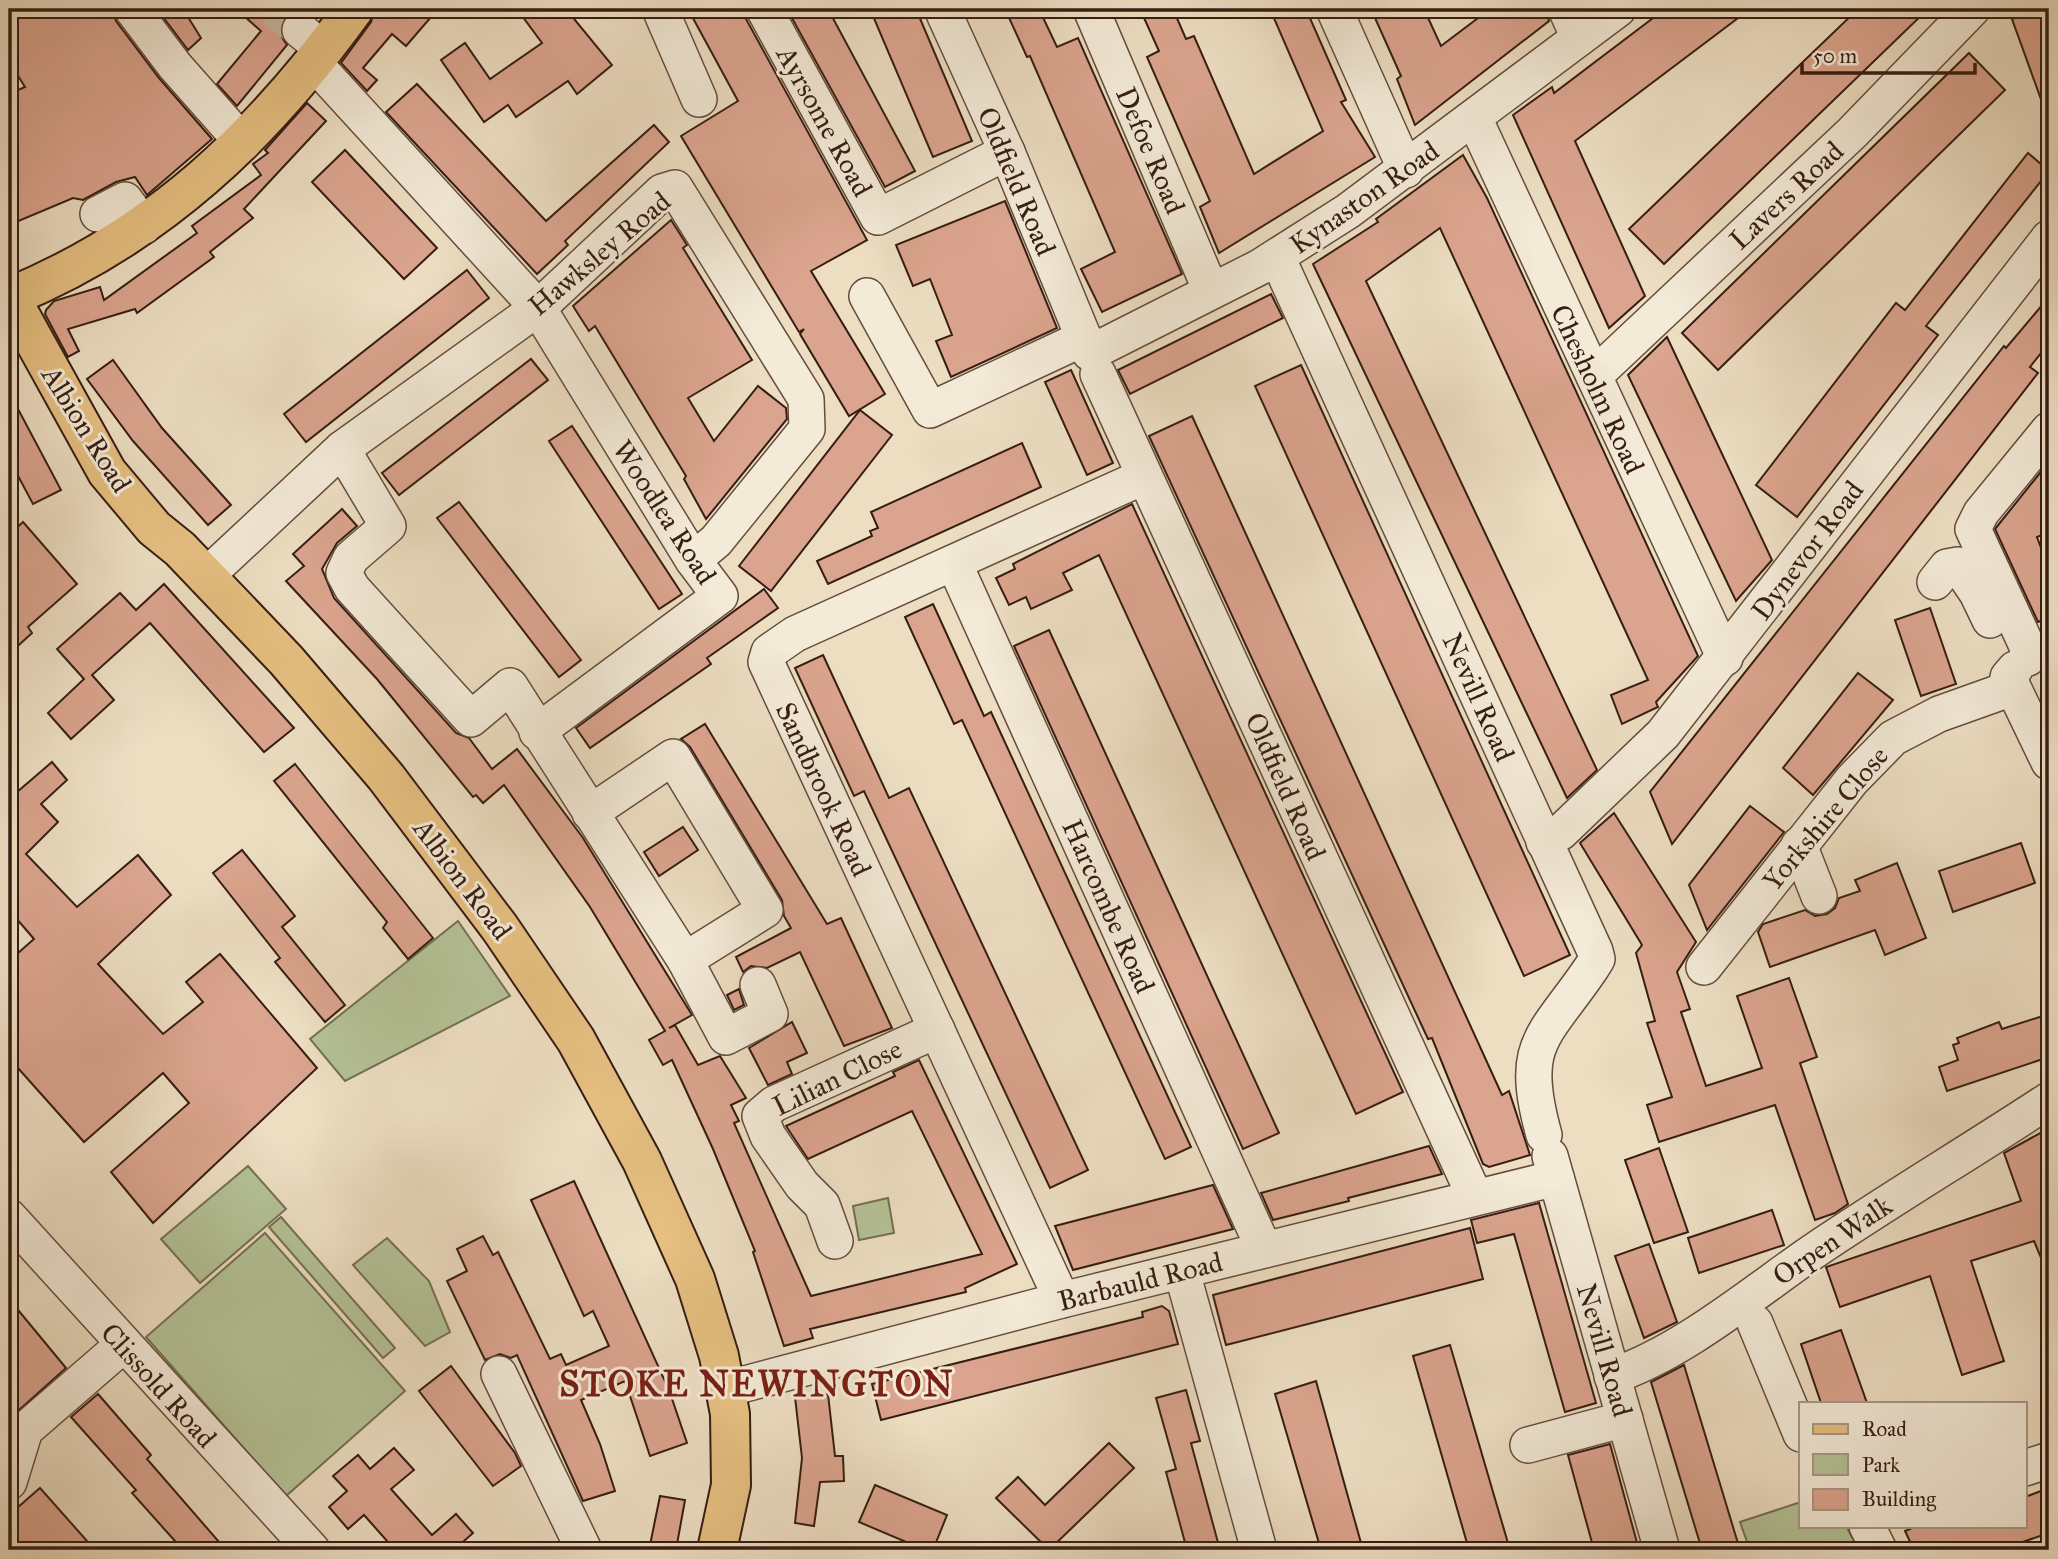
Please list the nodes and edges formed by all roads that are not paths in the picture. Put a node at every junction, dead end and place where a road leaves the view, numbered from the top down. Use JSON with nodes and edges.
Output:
{"nodes":[{"id":1,"x":132,"y":9,"type":"edge"},
{"id":2,"x":354,"y":9,"type":"edge"},
{"id":3,"x":660,"y":9,"type":"edge"},
{"id":4,"x":764,"y":9,"type":"edge"},
{"id":5,"x":942,"y":9,"type":"edge"},
{"id":6,"x":1091,"y":9,"type":"edge"},
{"id":7,"x":1334,"y":9,"type":"edge"},
{"id":8,"x":1618,"y":9,"type":"edge"},
{"id":9,"x":1972,"y":9,"type":"edge"},
{"id":10,"x":1572,"y":23,"type":"edge"},
{"id":11,"x":313,"y":48,"type":"junction"},
{"id":12,"x":699,"y":99,"type":"dead end"},
{"id":13,"x":1474,"y":118,"type":"junction"},
{"id":14,"x":243,"y":143,"type":"junction"},
{"id":15,"x":1007,"y":152,"type":"junction"},
{"id":16,"x":1406,"y":170,"type":"junction"},
{"id":17,"x":98,"y":214,"type":"dead end"},
{"id":18,"x":145,"y":226,"type":"junction"},
{"id":19,"x":2049,"y":237,"type":"edge"},
{"id":20,"x":1277,"y":257,"type":"junction"},
{"id":21,"x":1211,"y":291,"type":"junction"},
{"id":22,"x":867,"y":296,"type":"dead end"},
{"id":23,"x":9,"y":297,"type":"edge"},
{"id":24,"x":538,"y":308,"type":"junction"},
{"id":25,"x":1091,"y":355,"type":"junction"},
{"id":26,"x":1594,"y":376,"type":"junction"},
{"id":27,"x":2049,"y":430,"type":"edge"},
{"id":28,"x":342,"y":449,"type":"junction"},
{"id":29,"x":1143,"y":477,"type":"junction"},
{"id":30,"x":693,"y":560,"type":"junction"},
{"id":31,"x":954,"y":564,"type":"junction"},
{"id":32,"x":205,"y":577,"type":"junction"},
{"id":33,"x":1935,"y":582,"type":"dead end"},
{"id":34,"x":1725,"y":658,"type":"junction"},
{"id":35,"x":2028,"y":664,"type":"edge"},
{"id":36,"x":537,"y":732,"type":"junction"},
{"id":37,"x":2049,"y":762,"type":"edge"},
{"id":38,"x":590,"y":813,"type":"junction"},
{"id":39,"x":1544,"y":842,"type":"junction"},
{"id":40,"x":1799,"y":845,"type":"junction"},
{"id":41,"x":1819,"y":896,"type":"dead end"},
{"id":42,"x":685,"y":960,"type":"junction"},
{"id":43,"x":1704,"y":967,"type":"dead end"},
{"id":44,"x":758,"y":985,"type":"dead end"},
{"id":45,"x":937,"y":1030,"type":"junction"},
{"id":46,"x":2049,"y":1100,"type":"edge"},
{"id":47,"x":1549,"y":1155,"type":"junction"},
{"id":48,"x":1475,"y":1197,"type":"junction"},
{"id":49,"x":9,"y":1217,"type":"edge"},
{"id":50,"x":835,"y":1241,"type":"dead end"},
{"id":51,"x":1264,"y":1249,"type":"junction"},
{"id":52,"x":1182,"y":1272,"type":"junction"},
{"id":53,"x":1062,"y":1300,"type":"junction"},
{"id":54,"x":1755,"y":1323,"type":"dead end"},
{"id":55,"x":123,"y":1345,"type":"junction"},
{"id":56,"x":499,"y":1374,"type":"dead end"},
{"id":57,"x":1612,"y":1376,"type":"junction"},
{"id":58,"x":726,"y":1390,"type":"junction"},
{"id":59,"x":1625,"y":1419,"type":"junction"},
{"id":60,"x":1799,"y":1429,"type":"edge"},
{"id":61,"x":1528,"y":1445,"type":"dead end"},
{"id":62,"x":2049,"y":1460,"type":"edge"},
{"id":63,"x":2026,"y":1468,"type":"edge"},
{"id":64,"x":9,"y":1482,"type":"edge"},
{"id":65,"x":1868,"y":1528,"type":"edge"},
{"id":66,"x":312,"y":1550,"type":"edge"},
{"id":67,"x":584,"y":1550,"type":"edge"},
{"id":68,"x":717,"y":1550,"type":"edge"},
{"id":69,"x":1259,"y":1550,"type":"edge"},
{"id":70,"x":1662,"y":1550,"type":"edge"},
{"id":71,"x":1879,"y":1550,"type":"edge"}],
"edges":[{"from":1,"to":14,"type":"street"},
{"from":2,"to":11,"type":"main road"},
{"from":3,"to":12,"type":"street"},
{"from":4,"to":15,"type":"street","name":"Ayrsome Road"},
{"from":5,"to":15,"type":"street","name":"Oldfield Road"},
{"from":6,"to":21,"type":"street","name":"Defoe Road"},
{"from":7,"to":16,"type":"street"},
{"from":8,"to":10,"type":"street","name":"Kynaston Road"},
{"from":9,"to":26,"type":"street","name":"Lavers Road"},
{"from":10,"to":13,"type":"street","name":"Kynaston Road"},
{"from":11,"to":14,"type":"main road"},
{"from":11,"to":24,"type":"street","name":"Woodlea Road"},
{"from":13,"to":16,"type":"street","name":"Kynaston Road"},
{"from":13,"to":26,"type":"street","name":"Chesholm Road"},
{"from":14,"to":18,"type":"main road"},
{"from":15,"to":25,"type":"street","name":"Oldfield Road"},
{"from":16,"to":20,"type":"street","name":"Kynaston Road"},
{"from":17,"to":18,"type":"street"},
{"from":18,"to":23,"type":"main road"},
{"from":19,"to":34,"type":"street","name":"Dynevor Road"},
{"from":20,"to":21,"type":"street","name":"Kynaston Road"},
{"from":20,"to":39,"type":"street","name":"Nevill Road"},
{"from":21,"to":25,"type":"street","name":"Kynaston Road"},
{"from":22,"to":25,"type":"street","name":"Kynaston Road"},
{"from":23,"to":32,"type":"main road","name":"Albion Road"},
{"from":24,"to":28,"type":"street","name":"Hawksley Road"},
{"from":24,"to":30,"type":"street","name":"Woodlea Road"},
{"from":24,"to":30,"type":"street","name":"Hawksley Road"},
{"from":25,"to":29,"type":"street","name":"Oldfield Road"},
{"from":26,"to":34,"type":"street","name":"Chesholm Road"},
{"from":27,"to":35,"type":"street"},
{"from":28,"to":32,"type":"street","name":"Hawksley Road"},
{"from":28,"to":36,"type":"street"},
{"from":29,"to":31,"type":"street","name":"Sandbrook Road"},
{"from":29,"to":48,"type":"street","name":"Oldfield Road"},
{"from":30,"to":36,"type":"street","name":"Woodlea Road"},
{"from":31,"to":45,"type":"street","name":"Sandbrook Road"},
{"from":31,"to":51,"type":"street","name":"Harcombe Road"},
{"from":32,"to":58,"type":"main road","name":"Albion Road"},
{"from":33,"to":35,"type":"street"},
{"from":34,"to":39,"type":"street","name":"Dynevor Road"},
{"from":35,"to":37,"type":"street"},
{"from":35,"to":40,"type":"street","name":"Yorkshire Close"},
{"from":36,"to":38,"type":"street"},
{"from":38,"to":42,"type":"street"},
{"from":38,"to":42,"type":"street"},
{"from":39,"to":47,"type":"street","name":"Nevill Road"},
{"from":40,"to":41,"type":"street"},
{"from":40,"to":43,"type":"street","name":"Yorkshire Close"},
{"from":42,"to":44,"type":"street"},
{"from":45,"to":50,"type":"street","name":"Lilian Close"},
{"from":45,"to":53,"type":"street","name":"Sandbrook Road"},
{"from":46,"to":57,"type":"street","name":"Orpen Walk"},
{"from":47,"to":48,"type":"street","name":"Barbauld Road"},
{"from":47,"to":57,"type":"street","name":"Nevill Road"},
{"from":48,"to":51,"type":"street","name":"Barbauld Road"},
{"from":49,"to":55,"type":"street","name":"Clissold Road"},
{"from":51,"to":52,"type":"street","name":"Barbauld Road"},
{"from":52,"to":53,"type":"street","name":"Barbauld Road"},
{"from":52,"to":69,"type":"street"},
{"from":53,"to":58,"type":"street","name":"Barbauld Road"},
{"from":54,"to":60,"type":"street"},
{"from":55,"to":64,"type":"street"},
{"from":55,"to":66,"type":"street","name":"Clissold Road"},
{"from":56,"to":67,"type":"street"},
{"from":57,"to":59,"type":"street","name":"Nevill Road"},
{"from":58,"to":68,"type":"main road","name":"Albion Road"},
{"from":59,"to":61,"type":"street"},
{"from":59,"to":70,"type":"street","name":"Nevill Road"},
{"from":62,"to":63,"type":"street"},
{"from":65,"to":71,"type":"street"}]}
